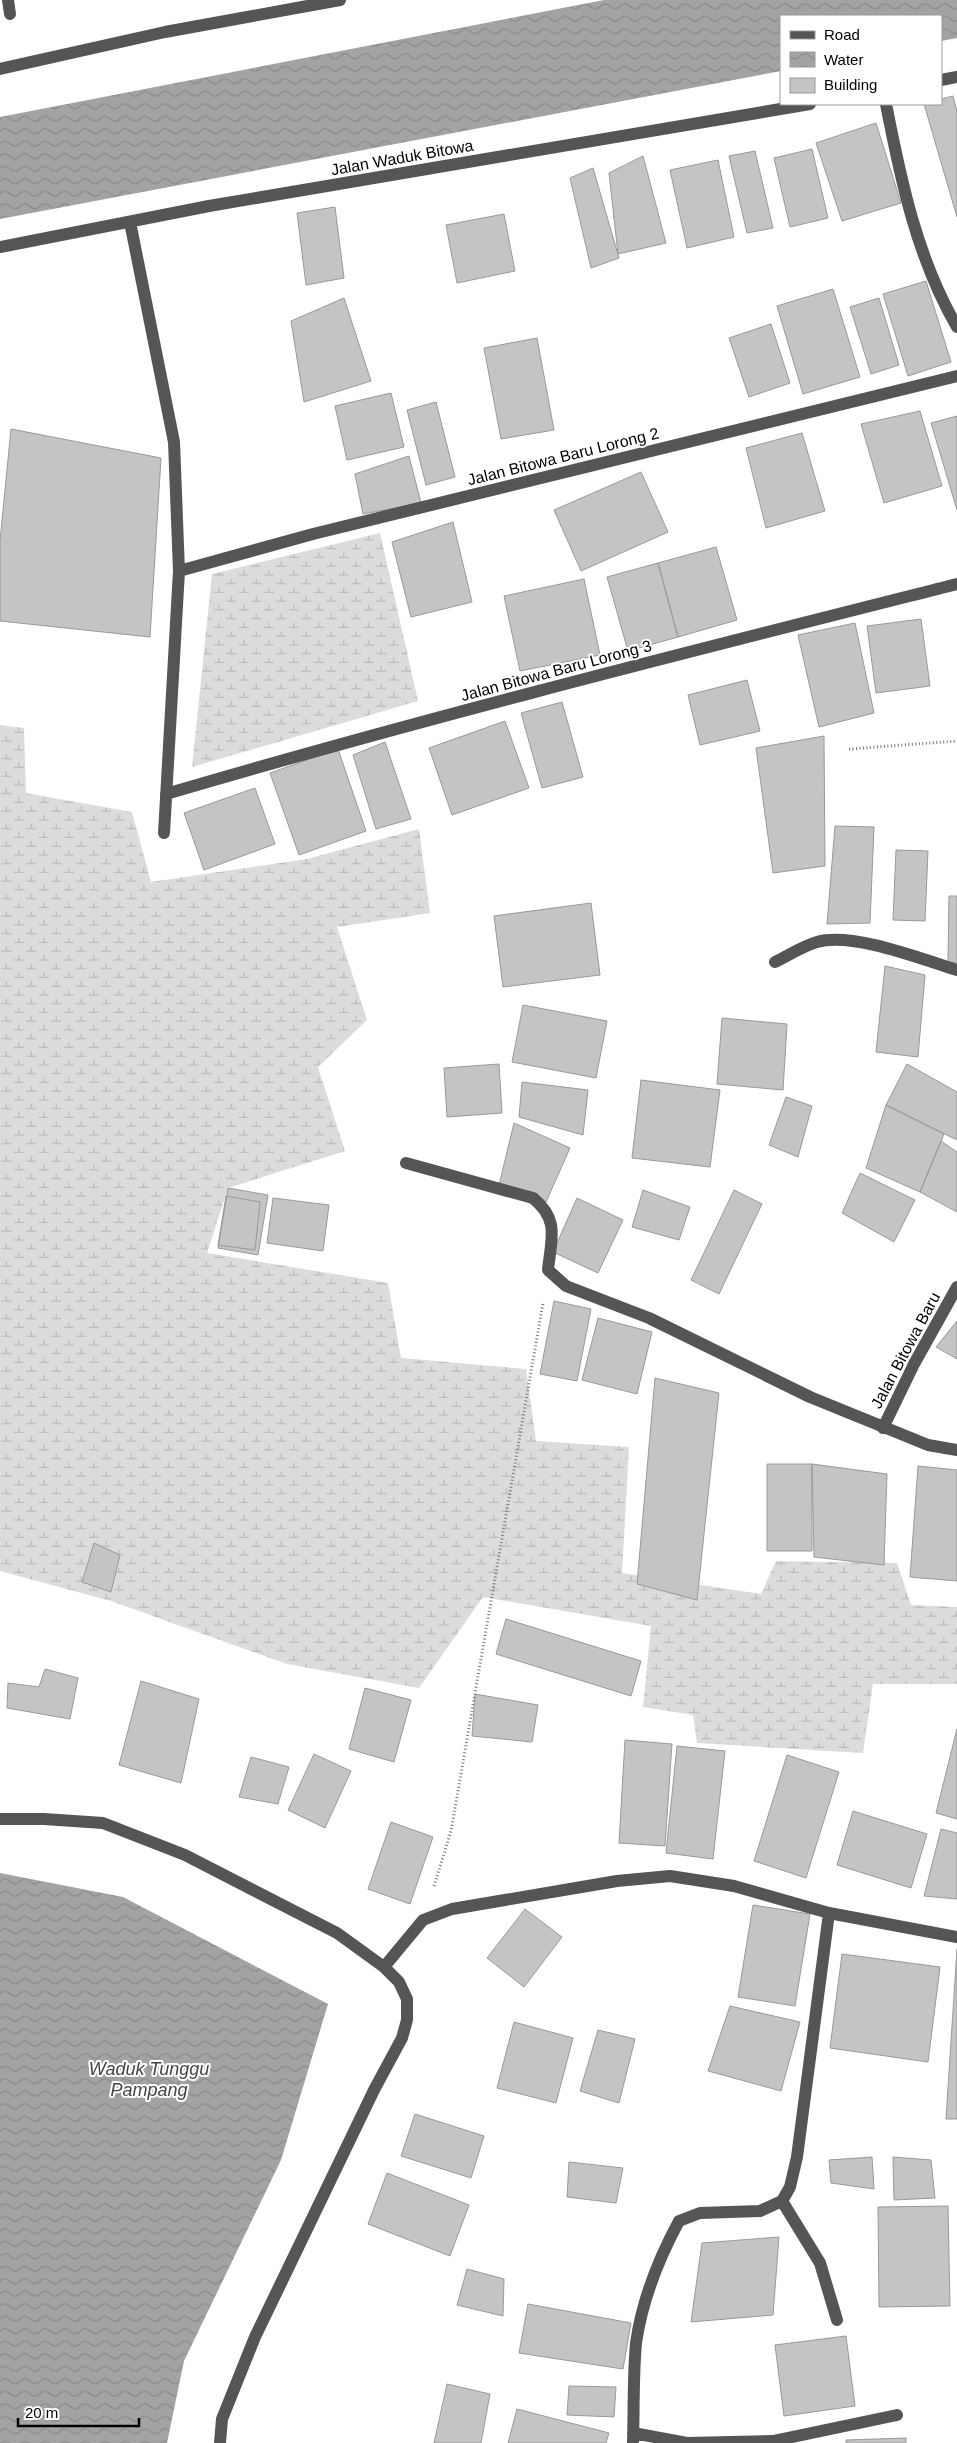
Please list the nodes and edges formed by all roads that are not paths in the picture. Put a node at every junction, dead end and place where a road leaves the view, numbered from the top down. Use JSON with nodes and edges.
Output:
{"nodes":[{"id":1,"x":8,"y":0,"type":"edge"},
{"id":2,"x":340,"y":0,"type":"edge"},
{"id":3,"x":10,"y":14,"type":"dead end"},
{"id":4,"x":0,"y":69,"type":"edge"},
{"id":5,"x":957,"y":77,"type":"edge"},
{"id":6,"x":942,"y":80,"type":"edge"},
{"id":7,"x":804,"y":105,"type":"edge"},
{"id":8,"x":886,"y":105,"type":"edge"},
{"id":9,"x":130,"y":222,"type":"junction"},
{"id":10,"x":0,"y":247,"type":"edge"},
{"id":11,"x":957,"y":327,"type":"edge"},
{"id":12,"x":957,"y":376,"type":"edge"},
{"id":13,"x":179,"y":571,"type":"junction"},
{"id":14,"x":957,"y":584,"type":"edge"},
{"id":15,"x":166,"y":794,"type":"junction"},
{"id":16,"x":164,"y":833,"type":"dead end"},
{"id":17,"x":775,"y":962,"type":"dead end"},
{"id":18,"x":957,"y":970,"type":"edge"},
{"id":19,"x":406,"y":1162,"type":"dead end"},
{"id":20,"x":957,"y":1287,"type":"edge"},
{"id":21,"x":883,"y":1428,"type":"junction"},
{"id":22,"x":957,"y":1450,"type":"edge"},
{"id":23,"x":0,"y":1819,"type":"edge"},
{"id":24,"x":829,"y":1913,"type":"junction"},
{"id":25,"x":957,"y":1937,"type":"edge"},
{"id":26,"x":384,"y":1968,"type":"junction"},
{"id":27,"x":782,"y":2201,"type":"junction"},
{"id":28,"x":838,"y":2320,"type":"dead end"},
{"id":29,"x":897,"y":2415,"type":"dead end"},
{"id":30,"x":633,"y":2438,"type":"edge"},
{"id":31,"x":220,"y":2443,"type":"edge"}],
"edges":[{"from":1,"to":3,"type":"street"},
{"from":2,"to":4,"type":"street"},
{"from":5,"to":6,"type":"street"},
{"from":7,"to":9,"type":"street","name":"Jalan Waduk Bitowa"},
{"from":8,"to":11,"type":"street"},
{"from":9,"to":10,"type":"street","name":"Jalan Waduk Bitowa"},
{"from":9,"to":13,"type":"street"},
{"from":12,"to":13,"type":"street","name":"Jalan Bitowa Baru Lorong 2"},
{"from":13,"to":15,"type":"street"},
{"from":14,"to":15,"type":"street","name":"Jalan Bitowa Baru Lorong 3"},
{"from":15,"to":16,"type":"street"},
{"from":17,"to":18,"type":"street"},
{"from":19,"to":21,"type":"street"},
{"from":20,"to":21,"type":"street","name":"Jalan Bitowa Baru"},
{"from":21,"to":22,"type":"street"},
{"from":23,"to":26,"type":"street"},
{"from":24,"to":25,"type":"street"},
{"from":24,"to":26,"type":"street"},
{"from":24,"to":27,"type":"street"},
{"from":26,"to":31,"type":"street"},
{"from":27,"to":28,"type":"street"},
{"from":27,"to":30,"type":"street"},
{"from":29,"to":30,"type":"street"}]}
